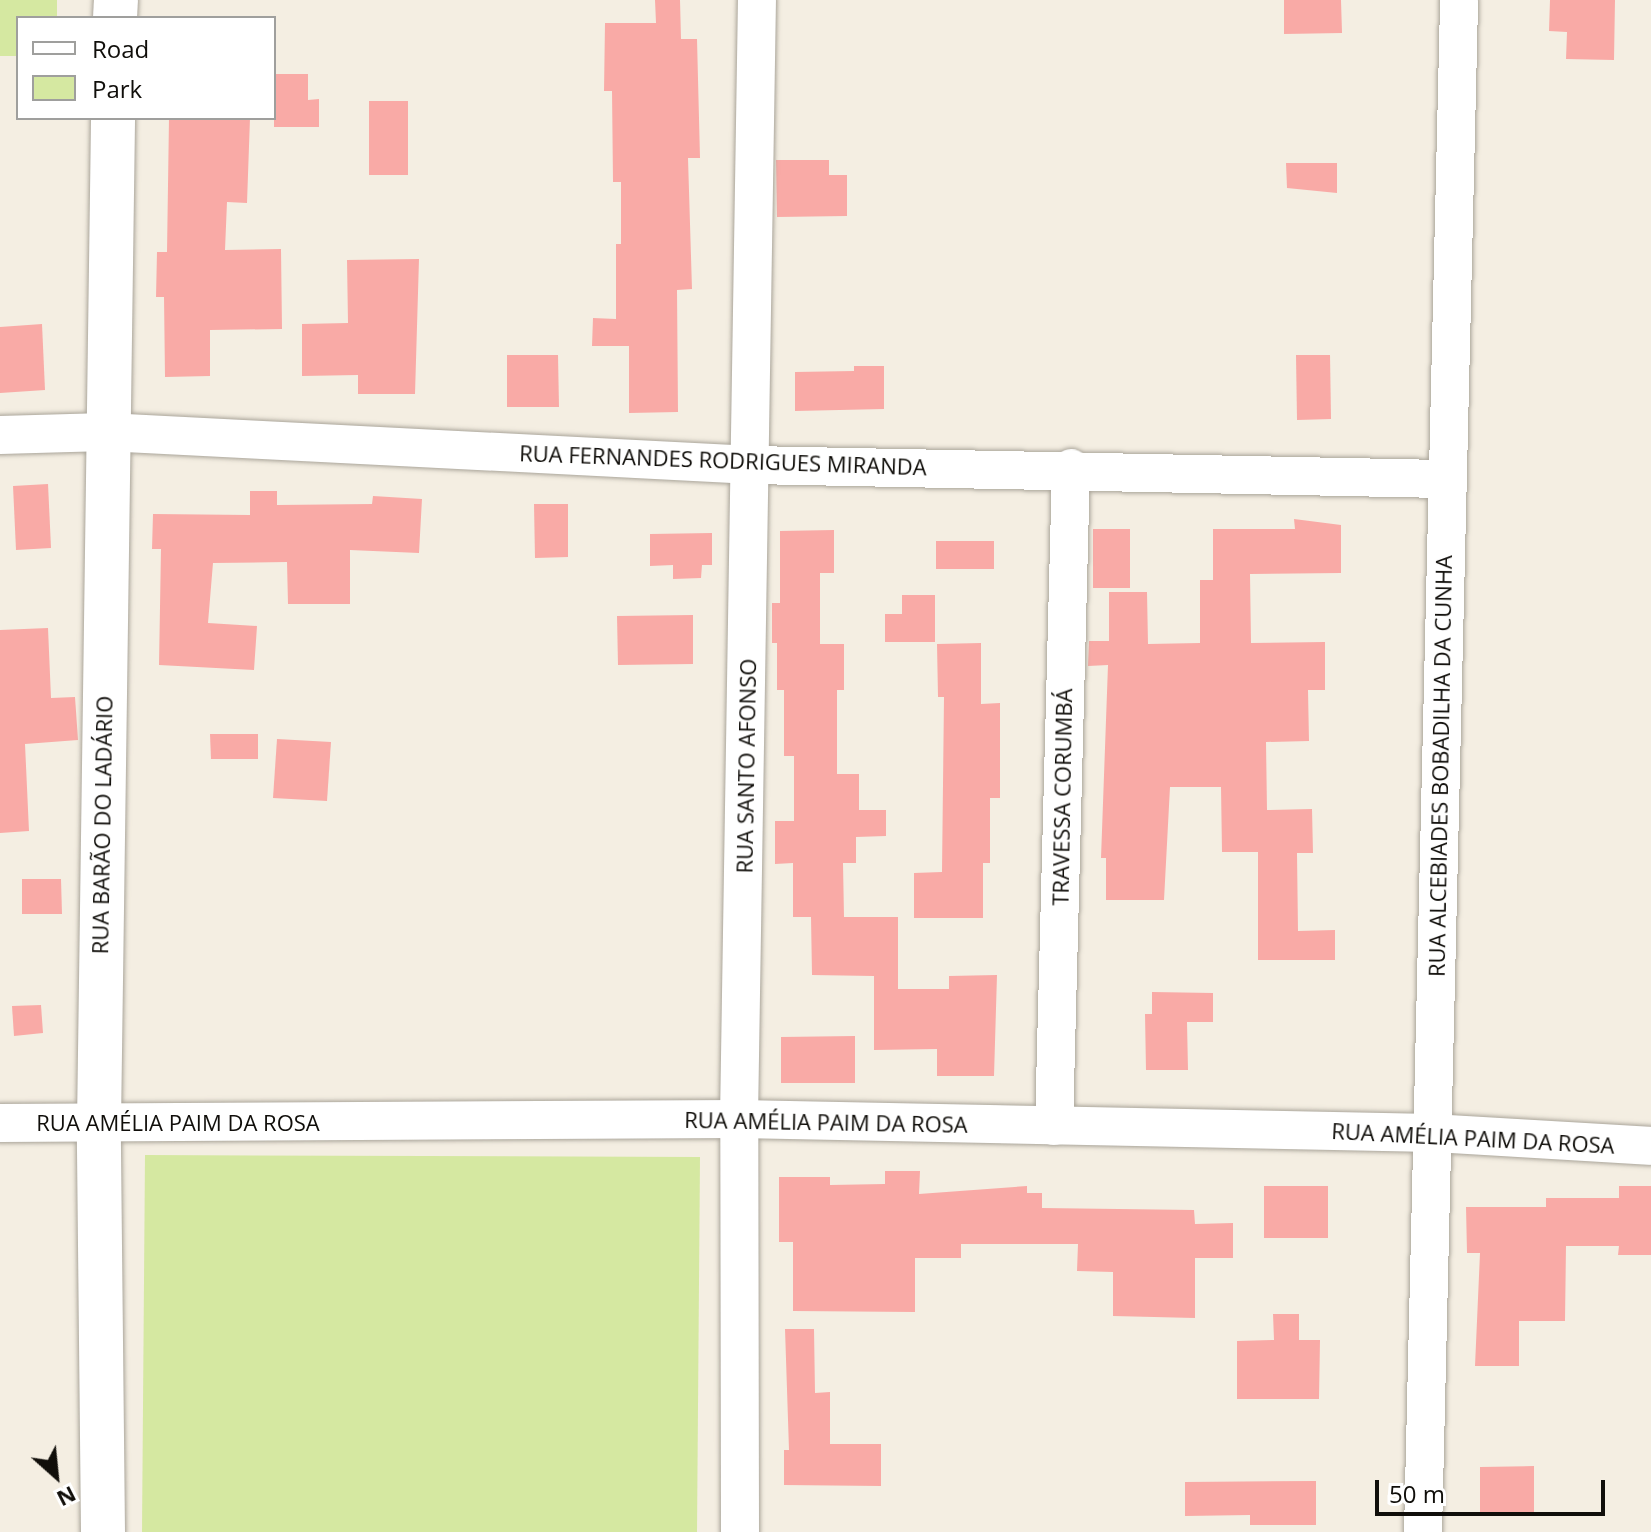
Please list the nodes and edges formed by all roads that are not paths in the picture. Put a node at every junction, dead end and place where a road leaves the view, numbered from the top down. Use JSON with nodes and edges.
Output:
{"nodes":[{"id":1,"x":757,"y":0,"type":"edge"},
{"id":2,"x":1459,"y":0,"type":"edge"},
{"id":3,"x":113,"y":120,"type":"edge"},
{"id":4,"x":106,"y":432,"type":"junction"},
{"id":5,"x":0,"y":435,"type":"edge"},
{"id":6,"x":752,"y":465,"type":"junction"},
{"id":7,"x":1071,"y":468,"type":"junction"},
{"id":8,"x":1446,"y":479,"type":"junction"},
{"id":9,"x":739,"y":1119,"type":"junction"},
{"id":10,"x":0,"y":1123,"type":"edge"},
{"id":11,"x":99,"y":1124,"type":"junction"},
{"id":12,"x":1054,"y":1126,"type":"junction"},
{"id":13,"x":1433,"y":1133,"type":"junction"},
{"id":14,"x":1651,"y":1146,"type":"edge"},
{"id":15,"x":103,"y":1532,"type":"edge"},
{"id":16,"x":740,"y":1532,"type":"edge"},
{"id":17,"x":1423,"y":1532,"type":"edge"}],
"edges":[{"from":1,"to":6,"type":"street","name":"RUA SANTO AFONSO"},
{"from":2,"to":8,"type":"street","name":"RUA ALCEBIADES BOBADILHA DA CUNHA"},
{"from":3,"to":4,"type":"main road","name":"RUA BARÃO DO LADÁRIO"},
{"from":4,"to":5,"type":"street","name":"RUA FERNANDES RODRIGUES MIRANDA"},
{"from":4,"to":6,"type":"street","name":"RUA FERNANDES RODRIGUES MIRANDA"},
{"from":4,"to":11,"type":"main road","name":"RUA BARÃO DO LADÁRIO"},
{"from":6,"to":7,"type":"street","name":"RUA FERNANDES RODRIGUES MIRANDA"},
{"from":6,"to":9,"type":"street","name":"RUA SANTO AFONSO"},
{"from":7,"to":8,"type":"street","name":"RUA FERNANDES RODRIGUES MIRANDA"},
{"from":7,"to":12,"type":"street","name":"TRAVESSA CORUMBÁ"},
{"from":8,"to":13,"type":"street","name":"RUA ALCEBIADES BOBADILHA DA CUNHA"},
{"from":9,"to":11,"type":"street","name":"RUA AMÉLIA PAIM DA ROSA"},
{"from":9,"to":12,"type":"street","name":"RUA AMÉLIA PAIM DA ROSA"},
{"from":9,"to":16,"type":"street","name":"RUA SANTO AFONSO"},
{"from":10,"to":11,"type":"street","name":"RUA AMÉLIA PAIM DA ROSA"},
{"from":11,"to":15,"type":"main road","name":"RUA BARÃO DO LADÁRIO"},
{"from":12,"to":13,"type":"street","name":"RUA AMÉLIA PAIM DA ROSA"},
{"from":13,"to":14,"type":"street","name":"RUA AMÉLIA PAIM DA ROSA"},
{"from":13,"to":17,"type":"street","name":"RUA ALCEBIADES BOBADILHA DA CUNHA"}]}
